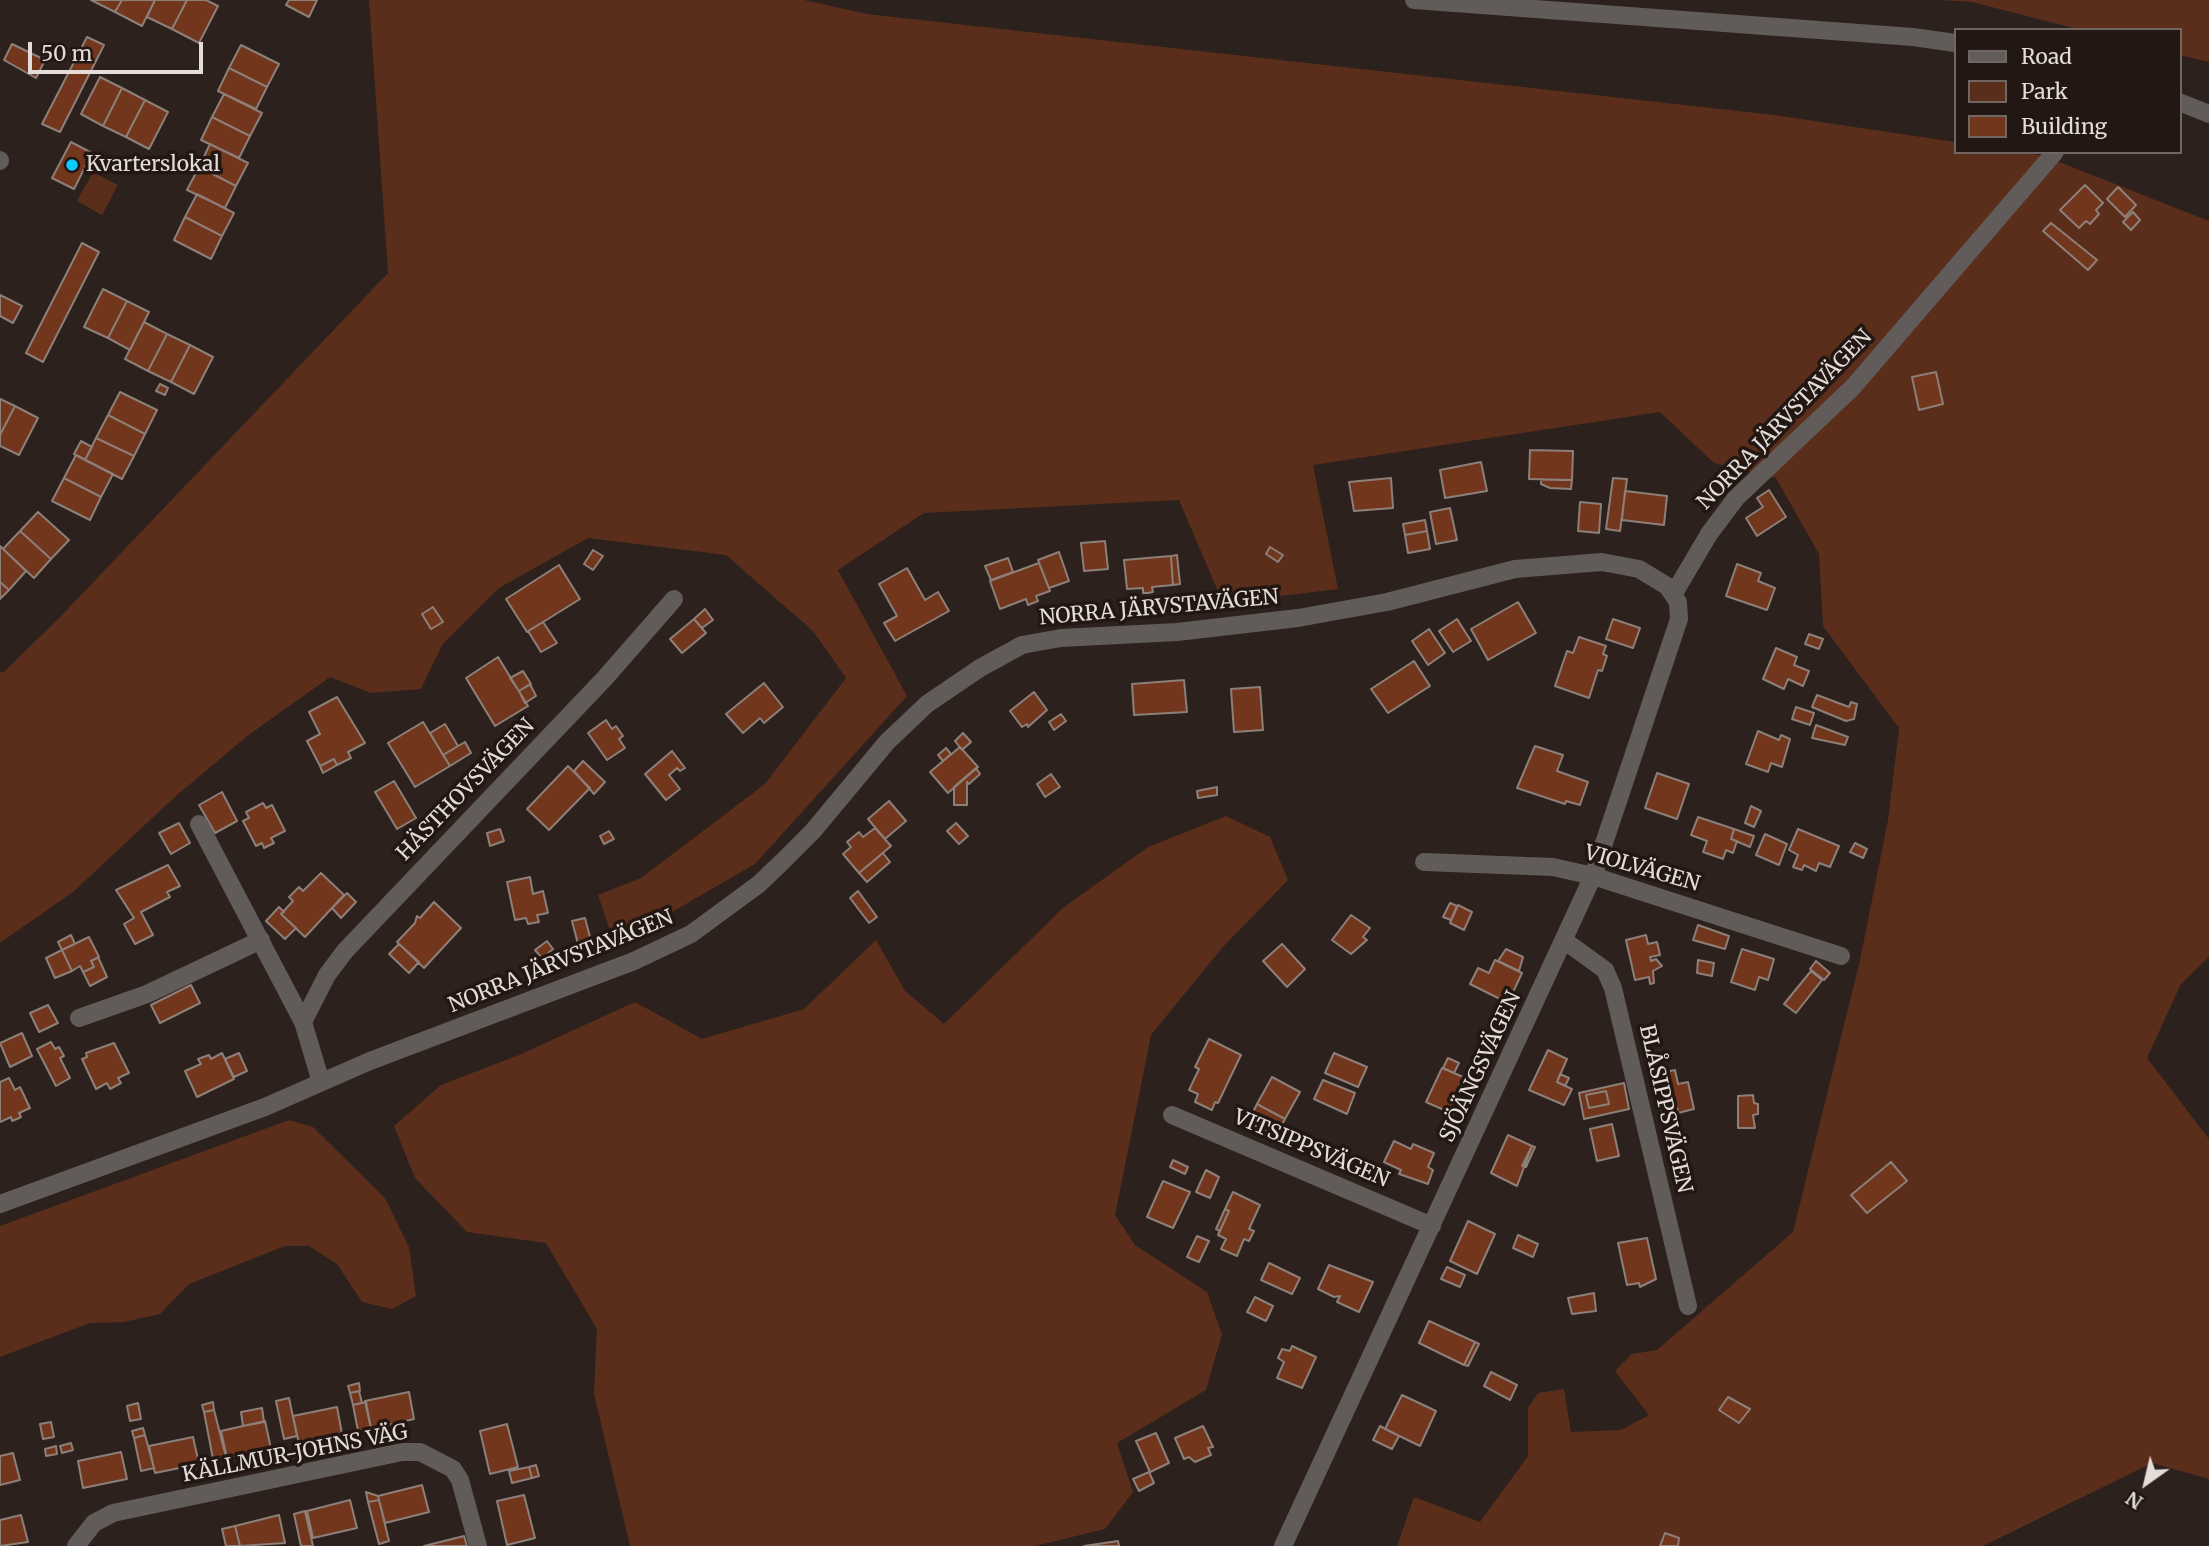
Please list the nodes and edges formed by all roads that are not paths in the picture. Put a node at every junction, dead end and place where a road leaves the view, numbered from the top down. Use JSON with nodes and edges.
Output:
{"nodes":[{"id":1,"x":1414,"y":0,"type":"edge"},
{"id":2,"x":1954,"y":43,"type":"edge"},
{"id":3,"x":2181,"y":103,"type":"edge"},
{"id":4,"x":2209,"y":114,"type":"edge"},
{"id":5,"x":2053,"y":154,"type":"edge"},
{"id":6,"x":1673,"y":595,"type":"junction"},
{"id":7,"x":674,"y":598,"type":"dead end"},
{"id":8,"x":199,"y":824,"type":"dead end"},
{"id":9,"x":1424,"y":862,"type":"dead end"},
{"id":10,"x":1593,"y":876,"type":"junction"},
{"id":11,"x":261,"y":940,"type":"junction"},
{"id":12,"x":1565,"y":941,"type":"junction"},
{"id":13,"x":1841,"y":956,"type":"dead end"},
{"id":14,"x":79,"y":1018,"type":"dead end"},
{"id":15,"x":303,"y":1022,"type":"junction"},
{"id":16,"x":321,"y":1082,"type":"junction"},
{"id":17,"x":1172,"y":1115,"type":"dead end"},
{"id":18,"x":0,"y":1204,"type":"edge"},
{"id":19,"x":1432,"y":1226,"type":"junction"},
{"id":20,"x":1688,"y":1307,"type":"dead end"},
{"id":21,"x":76,"y":1546,"type":"edge"},
{"id":22,"x":478,"y":1546,"type":"edge"},
{"id":23,"x":1283,"y":1546,"type":"edge"}],
"edges":[{"from":1,"to":2,"type":"street"},
{"from":3,"to":4,"type":"street"},
{"from":5,"to":6,"type":"street","name":"NORRA JÄRVSTAVÄGEN"},
{"from":6,"to":10,"type":"street","name":"SJÖÄNGSVÄGEN"},
{"from":6,"to":16,"type":"street","name":"NORRA JÄRVSTAVÄGEN"},
{"from":7,"to":15,"type":"street","name":"HÄSTHOVSVÄGEN"},
{"from":8,"to":11,"type":"street"},
{"from":9,"to":10,"type":"street","name":"VIOLVÄGEN"},
{"from":10,"to":12,"type":"street","name":"SJÖÄNGSVÄGEN"},
{"from":10,"to":13,"type":"street","name":"VIOLVÄGEN"},
{"from":11,"to":14,"type":"street"},
{"from":11,"to":15,"type":"street"},
{"from":12,"to":19,"type":"street","name":"SJÖÄNGSVÄGEN"},
{"from":12,"to":20,"type":"street","name":"BLÅSIPPSVÄGEN"},
{"from":15,"to":16,"type":"street"},
{"from":16,"to":18,"type":"street","name":"NORRA JÄRVSTAVÄGEN"},
{"from":17,"to":19,"type":"street","name":"VITSIPPSVÄGEN"},
{"from":19,"to":23,"type":"street","name":"SJÖÄNGSVÄGEN"},
{"from":21,"to":22,"type":"street","name":"KÄLLMUR-JOHNS VÄG"}]}
